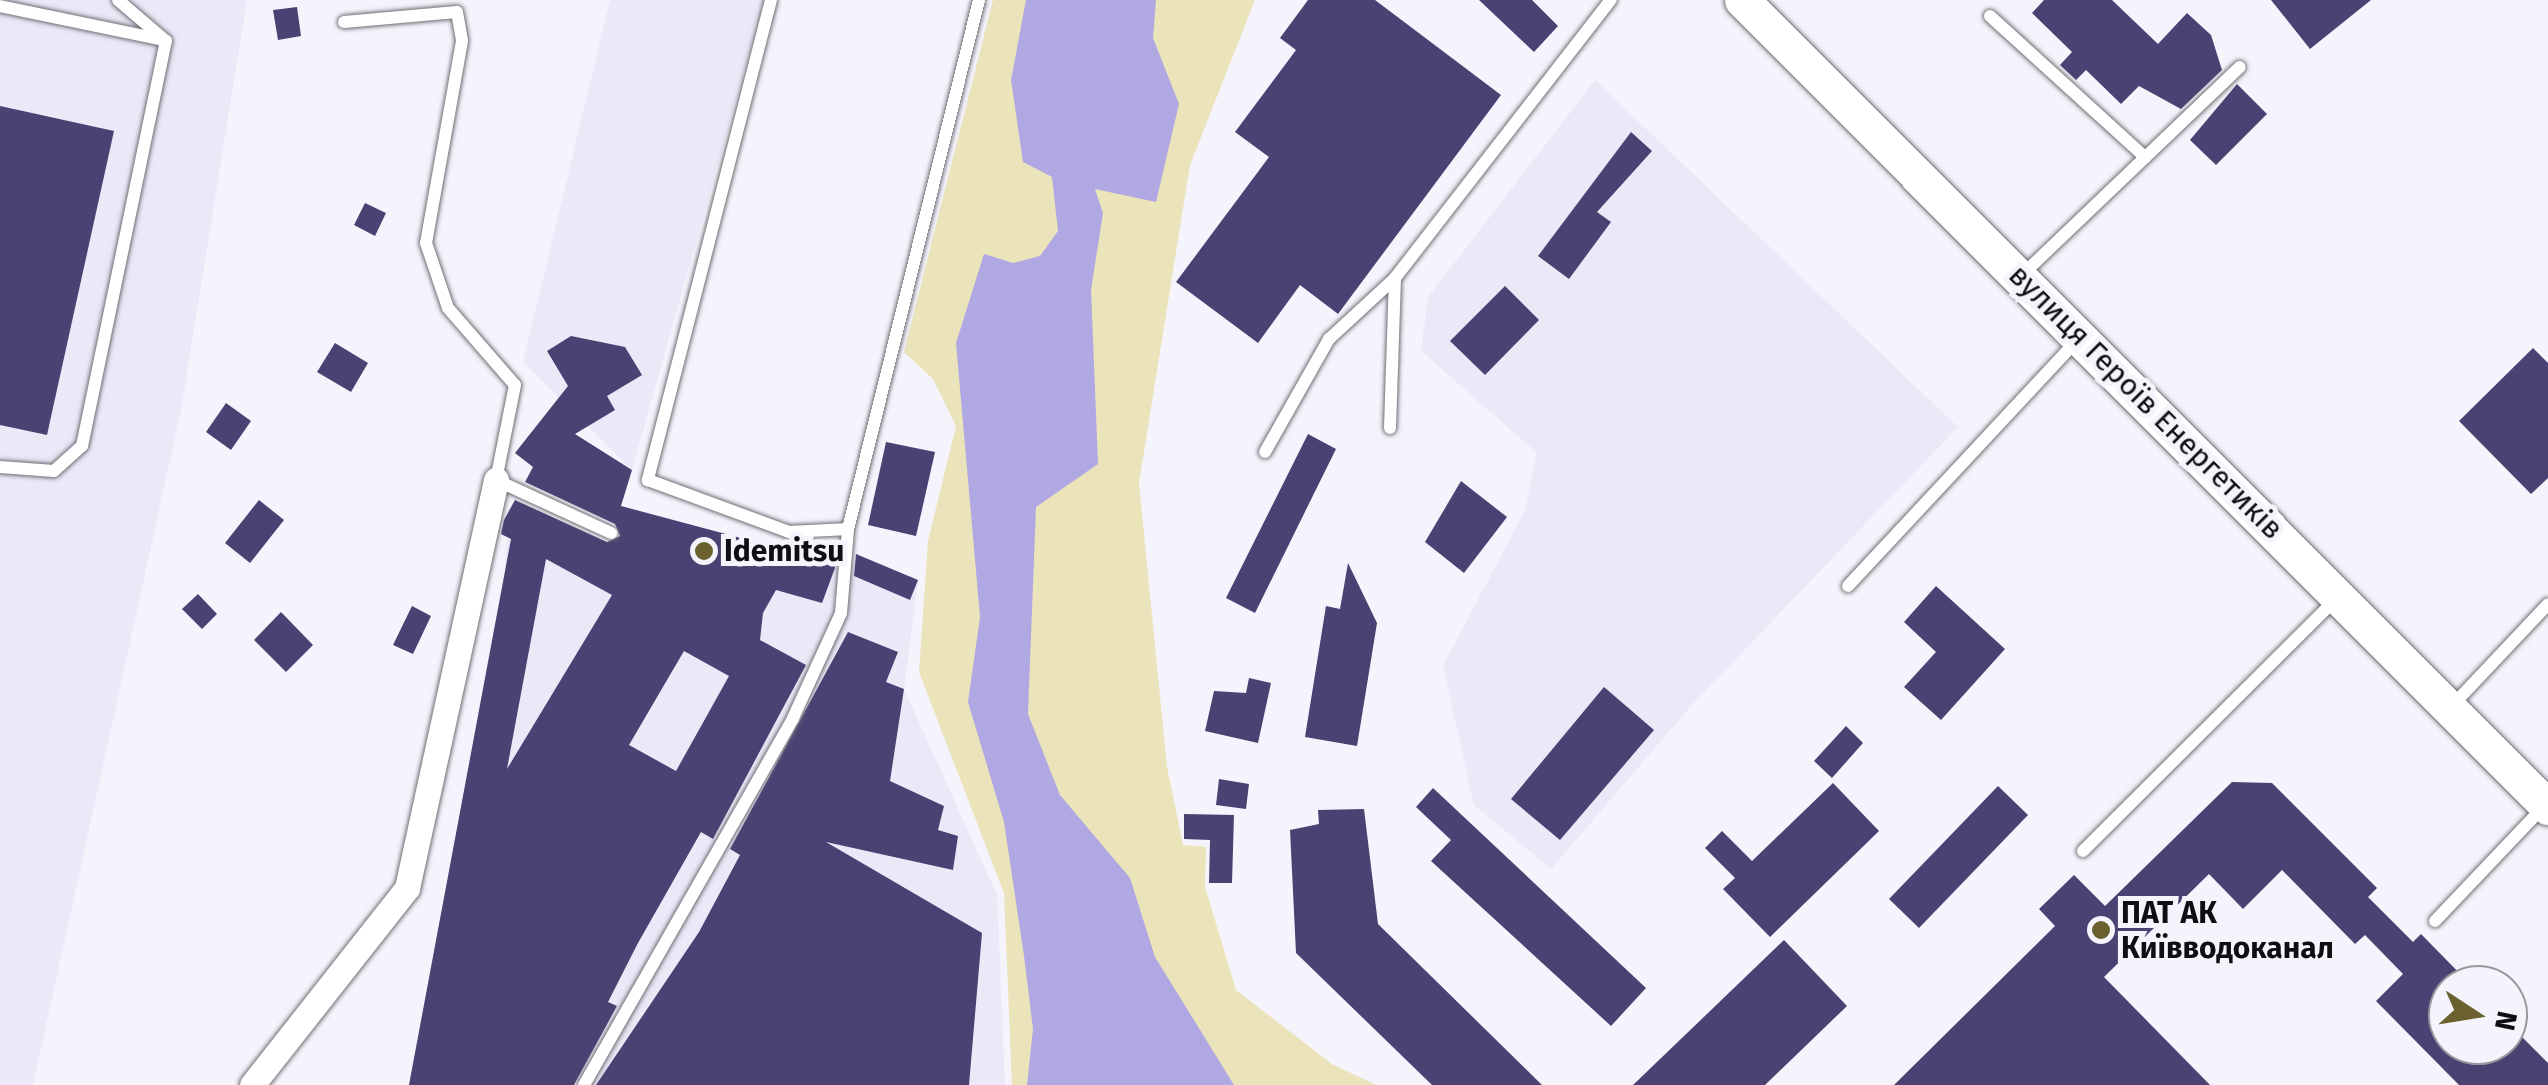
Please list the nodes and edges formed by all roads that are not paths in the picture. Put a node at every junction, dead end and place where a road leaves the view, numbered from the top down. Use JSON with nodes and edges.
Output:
{"nodes":[{"id":1,"x":118,"y":0,"type":"edge"},
{"id":2,"x":771,"y":0,"type":"edge"},
{"id":3,"x":979,"y":0,"type":"edge"},
{"id":4,"x":1611,"y":0,"type":"edge"},
{"id":5,"x":1742,"y":0,"type":"edge"},
{"id":6,"x":0,"y":6,"type":"edge"},
{"id":7,"x":1990,"y":16,"type":"dead end"},
{"id":8,"x":344,"y":22,"type":"dead end"},
{"id":9,"x":166,"y":41,"type":"junction"},
{"id":10,"x":2240,"y":68,"type":"dead end"},
{"id":11,"x":2145,"y":157,"type":"junction"},
{"id":12,"x":2020,"y":277,"type":"junction"},
{"id":13,"x":1395,"y":278,"type":"junction"},
{"id":14,"x":2080,"y":337,"type":"junction"},
{"id":15,"x":1390,"y":428,"type":"dead end"},
{"id":16,"x":1265,"y":452,"type":"dead end"},
{"id":17,"x":0,"y":467,"type":"edge"},
{"id":18,"x":496,"y":480,"type":"junction"},
{"id":19,"x":848,"y":529,"type":"junction"},
{"id":20,"x":611,"y":532,"type":"dead end"},
{"id":21,"x":1848,"y":586,"type":"dead end"},
{"id":22,"x":2340,"y":596,"type":"junction"},
{"id":23,"x":2548,"y":604,"type":"edge"},
{"id":24,"x":2451,"y":707,"type":"junction"},
{"id":25,"x":2547,"y":806,"type":"edge"},
{"id":26,"x":2083,"y":851,"type":"dead end"},
{"id":27,"x":2436,"y":921,"type":"dead end"},
{"id":28,"x":252,"y":1085,"type":"edge"},
{"id":29,"x":584,"y":1085,"type":"edge"}],
"edges":[{"from":1,"to":9,"type":"lane"},
{"from":2,"to":19,"type":"lane"},
{"from":3,"to":19,"type":"lane"},
{"from":4,"to":13,"type":"lane"},
{"from":5,"to":12,"type":"street","name":"вулиця Героїв Енергетиків"},
{"from":6,"to":9,"type":"lane"},
{"from":7,"to":11,"type":"lane"},
{"from":8,"to":18,"type":"lane"},
{"from":9,"to":17,"type":"lane"},
{"from":10,"to":11,"type":"lane"},
{"from":11,"to":12,"type":"lane"},
{"from":12,"to":14,"type":"street","name":"вулиця Героїв Енергетиків"},
{"from":13,"to":15,"type":"lane"},
{"from":13,"to":16,"type":"lane"},
{"from":14,"to":21,"type":"lane"},
{"from":14,"to":22,"type":"street","name":"вулиця Героїв Енергетиків"},
{"from":18,"to":20,"type":"lane"},
{"from":18,"to":28,"type":"street"},
{"from":19,"to":29,"type":"lane"},
{"from":22,"to":24,"type":"street","name":"вулиця Героїв Енергетиків"},
{"from":22,"to":26,"type":"lane"},
{"from":23,"to":24,"type":"lane"},
{"from":24,"to":25,"type":"street","name":"вулиця Героїв Енергетиків"},
{"from":25,"to":27,"type":"lane"}]}
